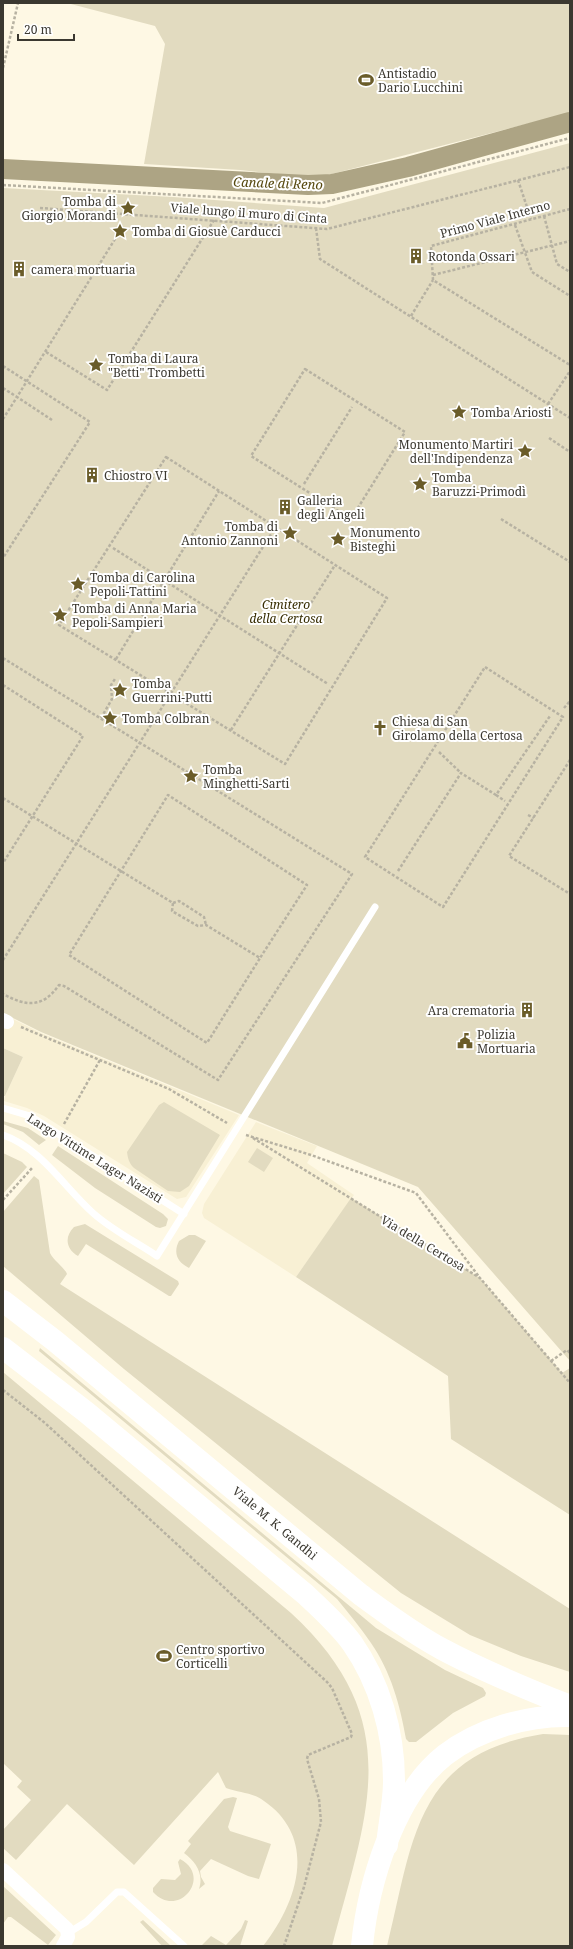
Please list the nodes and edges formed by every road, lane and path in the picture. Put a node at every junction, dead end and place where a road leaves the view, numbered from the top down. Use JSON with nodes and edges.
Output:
{"nodes":[{"id":1,"x":18,"y":3,"type":"edge"},
{"id":2,"x":3,"y":68,"type":"edge"},
{"id":3,"x":570,"y":138,"type":"edge"},
{"id":4,"x":570,"y":167,"type":"edge"},
{"id":5,"x":518,"y":180,"type":"junction"},
{"id":6,"x":3,"y":185,"type":"edge"},
{"id":7,"x":40,"y":208,"type":"dead end"},
{"id":8,"x":570,"y":209,"type":"edge"},
{"id":9,"x":544,"y":216,"type":"junction"},
{"id":10,"x":214,"y":220,"type":"junction"},
{"id":11,"x":530,"y":220,"type":"junction"},
{"id":12,"x":515,"y":225,"type":"junction"},
{"id":13,"x":316,"y":228,"type":"junction"},
{"id":14,"x":120,"y":232,"type":"dead end"},
{"id":15,"x":570,"y":241,"type":"edge"},
{"id":16,"x":552,"y":246,"type":"junction"},
{"id":17,"x":525,"y":253,"type":"junction"},
{"id":18,"x":570,"y":272,"type":"edge"},
{"id":19,"x":433,"y":275,"type":"junction"},
{"id":20,"x":433,"y":280,"type":"junction"},
{"id":21,"x":570,"y":296,"type":"edge"},
{"id":22,"x":410,"y":316,"type":"junction"},
{"id":23,"x":46,"y":352,"type":"junction"},
{"id":24,"x":570,"y":365,"type":"edge"},
{"id":25,"x":3,"y":366,"type":"edge"},
{"id":26,"x":570,"y":371,"type":"edge"},
{"id":27,"x":27,"y":382,"type":"junction"},
{"id":28,"x":3,"y":388,"type":"edge"},
{"id":29,"x":17,"y":397,"type":"junction"},
{"id":30,"x":548,"y":404,"type":"junction"},
{"id":31,"x":352,"y":407,"type":"dead end"},
{"id":32,"x":570,"y":418,"type":"edge"},
{"id":33,"x":3,"y":419,"type":"edge"},
{"id":34,"x":52,"y":420,"type":"dead end"},
{"id":35,"x":549,"y":438,"type":"dead end"},
{"id":36,"x":570,"y":452,"type":"edge"},
{"id":37,"x":304,"y":484,"type":"dead end"},
{"id":38,"x":219,"y":491,"type":"junction"},
{"id":39,"x":501,"y":519,"type":"dead end"},
{"id":40,"x":351,"y":520,"type":"joint"},
{"id":41,"x":273,"y":531,"type":"dead end"},
{"id":42,"x":113,"y":548,"type":"dead end"},
{"id":43,"x":3,"y":558,"type":"edge"},
{"id":44,"x":570,"y":562,"type":"edge"},
{"id":45,"x":335,"y":565,"type":"junction"},
{"id":46,"x":164,"y":580,"type":"junction"},
{"id":47,"x":219,"y":615,"type":"junction"},
{"id":48,"x":279,"y":653,"type":"junction"},
{"id":49,"x":3,"y":658,"type":"edge"},
{"id":50,"x":116,"y":659,"type":"junction"},
{"id":51,"x":115,"y":679,"type":"dead end"},
{"id":52,"x":328,"y":684,"type":"dead end"},
{"id":53,"x":3,"y":685,"type":"edge"},
{"id":54,"x":171,"y":692,"type":"junction"},
{"id":55,"x":570,"y":701,"type":"edge"},
{"id":56,"x":564,"y":708,"type":"dead end"},
{"id":57,"x":550,"y":716,"type":"dead end"},
{"id":58,"x":101,"y":718,"type":"junction"},
{"id":59,"x":231,"y":730,"type":"junction"},
{"id":60,"x":140,"y":743,"type":"junction"},
{"id":61,"x":439,"y":752,"type":"dead end"},
{"id":62,"x":570,"y":760,"type":"edge"},
{"id":63,"x":460,"y":773,"type":"junction"},
{"id":64,"x":496,"y":795,"type":"junction"},
{"id":65,"x":3,"y":798,"type":"edge"},
{"id":66,"x":505,"y":801,"type":"dead end"},
{"id":67,"x":528,"y":814,"type":"dead end"},
{"id":68,"x":32,"y":816,"type":"junction"},
{"id":69,"x":534,"y":818,"type":"junction"},
{"id":70,"x":76,"y":843,"type":"junction"},
{"id":71,"x":3,"y":863,"type":"edge"},
{"id":72,"x":121,"y":871,"type":"junction"},
{"id":73,"x":398,"y":871,"type":"dead end"},
{"id":74,"x":395,"y":876,"type":"joint"},
{"id":75,"x":570,"y":894,"type":"edge"},
{"id":76,"x":172,"y":903,"type":"junction"},
{"id":77,"x":375,"y":906,"type":"dead end"},
{"id":78,"x":206,"y":924,"type":"junction"},
{"id":79,"x":260,"y":958,"type":"junction"},
{"id":80,"x":3,"y":960,"type":"edge"},
{"id":81,"x":3,"y":994,"type":"edge"},
{"id":82,"x":5,"y":1021,"type":"edge"},
{"id":83,"x":100,"y":1060,"type":"junction"},
{"id":84,"x":3,"y":1108,"type":"edge"},
{"id":85,"x":62,"y":1127,"type":"dead end"},
{"id":86,"x":234,"y":1127,"type":"junction"},
{"id":87,"x":3,"y":1135,"type":"edge"},
{"id":88,"x":32,"y":1169,"type":"dead end"},
{"id":89,"x":3,"y":1200,"type":"edge"},
{"id":90,"x":184,"y":1214,"type":"junction"},
{"id":91,"x":480,"y":1278,"type":"junction"},
{"id":92,"x":3,"y":1301,"type":"edge"},
{"id":93,"x":3,"y":1348,"type":"edge"},
{"id":94,"x":570,"y":1353,"type":"edge"},
{"id":95,"x":551,"y":1361,"type":"junction"},
{"id":96,"x":570,"y":1383,"type":"edge"},
{"id":97,"x":3,"y":1390,"type":"edge"},
{"id":98,"x":570,"y":1706,"type":"edge"},
{"id":99,"x":570,"y":1716,"type":"edge"},
{"id":100,"x":387,"y":1845,"type":"junction"},
{"id":101,"x":3,"y":1870,"type":"edge"},
{"id":102,"x":66,"y":1939,"type":"edge"},
{"id":103,"x":362,"y":1943,"type":"edge"},
{"id":104,"x":184,"y":1946,"type":"edge"},
{"id":105,"x":284,"y":1946,"type":"edge"}],
"edges":[{"from":1,"to":2,"type":"path"},
{"from":3,"to":6,"type":"path"},
{"from":4,"to":5,"type":"path","name":"Viale lungo il muro di Cinta"},
{"from":5,"to":11,"type":"path"},
{"from":5,"to":13,"type":"path","name":"Viale lungo il muro di Cinta"},
{"from":7,"to":10,"type":"path","name":"Viale lungo il muro di Cinta"},
{"from":8,"to":9,"type":"path","name":"Primo Viale Interno"},
{"from":9,"to":11,"type":"path","name":"Primo Viale Interno"},
{"from":9,"to":16,"type":"path"},
{"from":10,"to":13,"type":"path","name":"Viale lungo il muro di Cinta"},
{"from":10,"to":23,"type":"path"},
{"from":11,"to":12,"type":"path","name":"Primo Viale Interno"},
{"from":12,"to":17,"type":"path"},
{"from":12,"to":19,"type":"path","name":"Primo Viale Interno"},
{"from":13,"to":22,"type":"path"},
{"from":14,"to":23,"type":"path"},
{"from":15,"to":16,"type":"path"},
{"from":16,"to":17,"type":"path"},
{"from":16,"to":18,"type":"path"},
{"from":17,"to":19,"type":"path"},
{"from":17,"to":21,"type":"path"},
{"from":19,"to":20,"type":"path"},
{"from":20,"to":22,"type":"path"},
{"from":20,"to":24,"type":"path"},
{"from":22,"to":30,"type":"path"},
{"from":23,"to":27,"type":"path"},
{"from":25,"to":27,"type":"path"},
{"from":26,"to":30,"type":"path"},
{"from":27,"to":29,"type":"path"},
{"from":27,"to":43,"type":"path"},
{"from":28,"to":29,"type":"path"},
{"from":29,"to":33,"type":"path"},
{"from":29,"to":34,"type":"path"},
{"from":30,"to":32,"type":"path"},
{"from":31,"to":37,"type":"path"},
{"from":35,"to":36,"type":"path"},
{"from":38,"to":45,"type":"path"},
{"from":38,"to":46,"type":"path"},
{"from":38,"to":50,"type":"path"},
{"from":39,"to":44,"type":"path"},
{"from":40,"to":40,"type":"path"},
{"from":41,"to":47,"type":"path"},
{"from":42,"to":46,"type":"path"},
{"from":45,"to":48,"type":"path"},
{"from":45,"to":59,"type":"path"},
{"from":46,"to":47,"type":"path"},
{"from":46,"to":50,"type":"path"},
{"from":47,"to":48,"type":"path"},
{"from":47,"to":54,"type":"path"},
{"from":48,"to":52,"type":"path"},
{"from":48,"to":59,"type":"path"},
{"from":49,"to":58,"type":"path"},
{"from":50,"to":54,"type":"path"},
{"from":51,"to":58,"type":"path"},
{"from":53,"to":68,"type":"path"},
{"from":54,"to":59,"type":"path"},
{"from":54,"to":60,"type":"path"},
{"from":55,"to":56,"type":"path"},
{"from":57,"to":64,"type":"path"},
{"from":58,"to":60,"type":"path"},
{"from":60,"to":70,"type":"path"},
{"from":60,"to":81,"type":"path"},
{"from":61,"to":63,"type":"path"},
{"from":62,"to":69,"type":"path"},
{"from":63,"to":64,"type":"path"},
{"from":63,"to":73,"type":"path"},
{"from":64,"to":66,"type":"path"},
{"from":65,"to":68,"type":"path"},
{"from":67,"to":69,"type":"path"},
{"from":68,"to":70,"type":"path"},
{"from":68,"to":71,"type":"path"},
{"from":69,"to":75,"type":"path"},
{"from":70,"to":72,"type":"path"},
{"from":70,"to":80,"type":"path"},
{"from":72,"to":76,"type":"path"},
{"from":72,"to":79,"type":"path"},
{"from":72,"to":79,"type":"path"},
{"from":74,"to":74,"type":"path"},
{"from":76,"to":78,"type":"path"},
{"from":76,"to":78,"type":"path"},
{"from":77,"to":86,"type":"lane"},
{"from":78,"to":79,"type":"path"},
{"from":82,"to":83,"type":"path"},
{"from":83,"to":85,"type":"path"},
{"from":83,"to":86,"type":"path"},
{"from":84,"to":90,"type":"lane","name":"Largo Vittime Lager Nazisti"},
{"from":86,"to":90,"type":"lane"},
{"from":87,"to":90,"type":"lane"},
{"from":88,"to":89,"type":"path"},
{"from":91,"to":91,"type":"path","name":"Via della Certosa"},
{"from":91,"to":95,"type":"path","name":"Via della Certosa"},
{"from":92,"to":98,"type":"main road","name":"Viale M. K. Gandhi"},
{"from":93,"to":100,"type":"main road"},
{"from":94,"to":95,"type":"path"},
{"from":95,"to":96,"type":"path","name":"Via della Certosa"},
{"from":97,"to":105,"type":"path"},
{"from":99,"to":100,"type":"main road"},
{"from":100,"to":103,"type":"main road"},
{"from":101,"to":102,"type":"street"},
{"from":102,"to":104,"type":"lane"}]}
